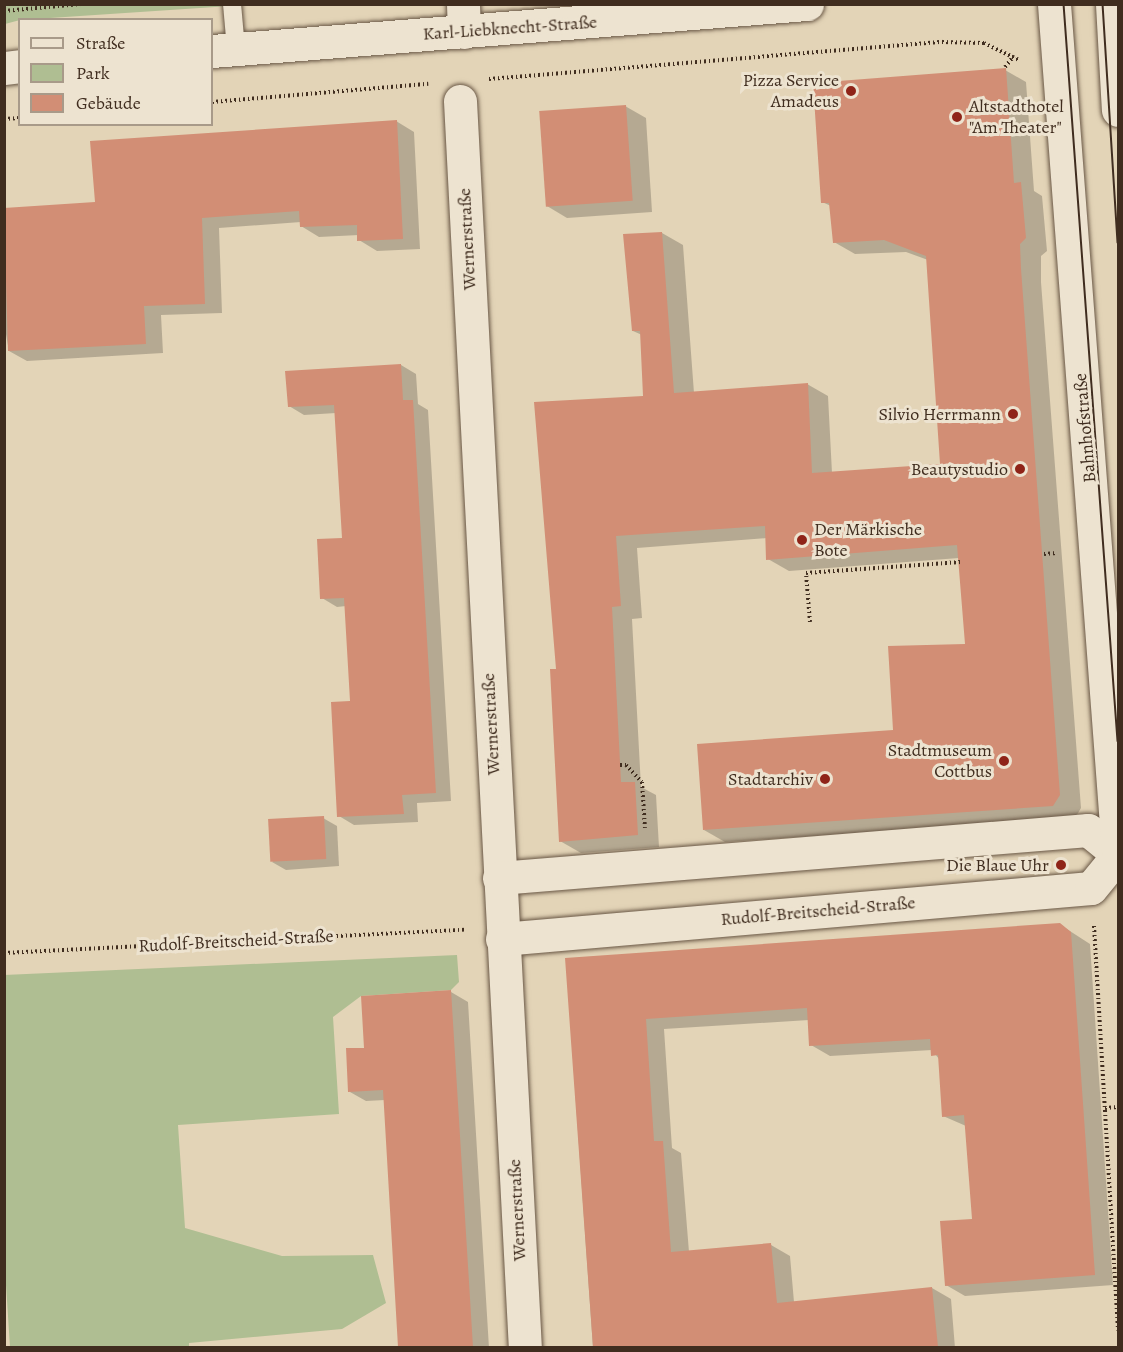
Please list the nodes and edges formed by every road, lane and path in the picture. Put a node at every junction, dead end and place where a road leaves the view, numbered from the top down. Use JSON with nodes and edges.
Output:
{"nodes":[{"id":1,"x":14,"y":4,"type":"edge"},
{"id":2,"x":81,"y":4,"type":"edge"},
{"id":3,"x":232,"y":4,"type":"edge"},
{"id":4,"x":807,"y":4,"type":"edge"},
{"id":5,"x":1054,"y":4,"type":"edge"},
{"id":6,"x":1112,"y":4,"type":"edge"},
{"id":7,"x":14,"y":10,"type":"junction"},
{"id":8,"x":4,"y":11,"type":"edge"},
{"id":9,"x":464,"y":18,"type":"edge"},
{"id":10,"x":224,"y":50,"type":"edge"},
{"id":11,"x":1009,"y":53,"type":"dead end"},
{"id":12,"x":1014,"y":56,"type":"dead end"},
{"id":13,"x":1005,"y":68,"type":"dead end"},
{"id":14,"x":432,"y":84,"type":"dead end"},
{"id":15,"x":472,"y":90,"type":"joint"},
{"id":16,"x":213,"y":102,"type":"edge"},
{"id":17,"x":1119,"y":110,"type":"edge"},
{"id":18,"x":961,"y":562,"type":"dead end"},
{"id":19,"x":810,"y":622,"type":"dead end"},
{"id":20,"x":620,"y":765,"type":"dead end"},
{"id":21,"x":645,"y":835,"type":"dead end"},
{"id":22,"x":1119,"y":854,"type":"edge"},
{"id":23,"x":498,"y":878,"type":"junction"},
{"id":24,"x":1091,"y":888,"type":"junction"},
{"id":25,"x":468,"y":930,"type":"dead end"},
{"id":26,"x":502,"y":939,"type":"junction"},
{"id":27,"x":4,"y":953,"type":"edge"},
{"id":28,"x":1119,"y":1107,"type":"edge"},
{"id":29,"x":1105,"y":1108,"type":"junction"},
{"id":30,"x":1119,"y":1330,"type":"edge"},
{"id":31,"x":525,"y":1347,"type":"edge"}],
"edges":[{"from":1,"to":7,"type":"path"},
{"from":2,"to":7,"type":"path"},
{"from":3,"to":10,"type":"lane"},
{"from":4,"to":9,"type":"street","name":"Karl-Liebknecht-Straße"},
{"from":5,"to":22,"type":"street","name":"Bahnhofstraße"},
{"from":6,"to":17,"type":"street"},
{"from":7,"to":8,"type":"path"},
{"from":9,"to":10,"type":"street","name":"Karl-Liebknecht-Straße"},
{"from":11,"to":15,"type":"path"},
{"from":12,"to":13,"type":"path"},
{"from":14,"to":16,"type":"path"},
{"from":15,"to":23,"type":"street","name":"Wernerstraße"},
{"from":18,"to":19,"type":"path"},
{"from":20,"to":21,"type":"path"},
{"from":22,"to":23,"type":"street"},
{"from":22,"to":24,"type":"street"},
{"from":23,"to":26,"type":"street","name":"Wernerstraße"},
{"from":24,"to":26,"type":"street","name":"Rudolf-Breitscheid-Straße"},
{"from":24,"to":29,"type":"path"},
{"from":25,"to":27,"type":"path","name":"Rudolf-Breitscheid-Straße"},
{"from":26,"to":31,"type":"street","name":"Wernerstraße"},
{"from":28,"to":29,"type":"path"},
{"from":29,"to":30,"type":"path"}]}
